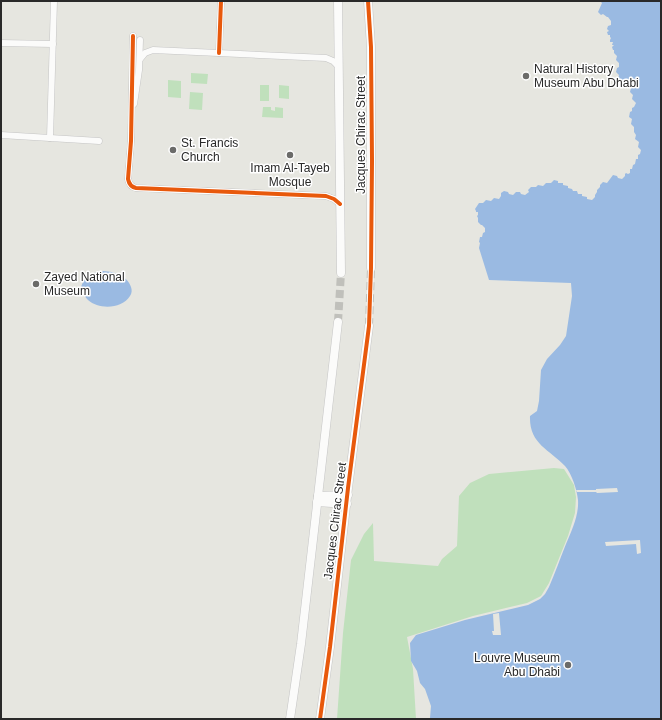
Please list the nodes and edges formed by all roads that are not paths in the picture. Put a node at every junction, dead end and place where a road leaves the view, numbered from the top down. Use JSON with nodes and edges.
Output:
{"nodes":[{"id":1,"x":54,"y":1,"type":"edge"},
{"id":2,"x":221,"y":1,"type":"edge"},
{"id":3,"x":338,"y":1,"type":"edge"},
{"id":4,"x":368,"y":1,"type":"edge"},
{"id":5,"x":133,"y":36,"type":"dead end"},
{"id":6,"x":1,"y":43,"type":"edge"},
{"id":7,"x":53,"y":44,"type":"junction"},
{"id":8,"x":153,"y":50,"type":"junction"},
{"id":9,"x":338,"y":50,"type":"junction"},
{"id":10,"x":218,"y":53,"type":"junction"},
{"id":11,"x":326,"y":58,"type":"junction"},
{"id":12,"x":140,"y":59,"type":"junction"},
{"id":13,"x":338,"y":66,"type":"junction"},
{"id":14,"x":131,"y":114,"type":"junction"},
{"id":15,"x":1,"y":135,"type":"edge"},
{"id":16,"x":50,"y":138,"type":"junction"},
{"id":17,"x":100,"y":141,"type":"dead end"},
{"id":18,"x":340,"y":186,"type":"junction"},
{"id":19,"x":326,"y":196,"type":"junction"},
{"id":20,"x":340,"y":204,"type":"junction"},
{"id":21,"x":371,"y":268,"type":"tunnel mouth"},
{"id":22,"x":341,"y":273,"type":"tunnel mouth"},
{"id":23,"x":338,"y":322,"type":"tunnel mouth"},
{"id":24,"x":369,"y":326,"type":"tunnel mouth"},
{"id":25,"x":348,"y":495,"type":"junction"},
{"id":26,"x":318,"y":499,"type":"junction"},
{"id":27,"x":347,"y":504,"type":"junction"},
{"id":28,"x":291,"y":717,"type":"edge"},
{"id":29,"x":320,"y":719,"type":"edge"}],
"edges":[{"from":1,"to":7,"type":"street"},
{"from":2,"to":10,"type":"street"},
{"from":3,"to":9,"type":"street","name":"Jacques Chirac Street"},
{"from":4,"to":21,"type":"street","name":"Jacques Chirac Street"},
{"from":5,"to":14,"type":"street"},
{"from":6,"to":7,"type":"street"},
{"from":7,"to":16,"type":"street"},
{"from":8,"to":10,"type":"street"},
{"from":8,"to":12,"type":"street"},
{"from":8,"to":12,"type":"street"},
{"from":9,"to":11,"type":"street"},
{"from":9,"to":13,"type":"street","name":"Jacques Chirac Street"},
{"from":10,"to":11,"type":"street"},
{"from":11,"to":13,"type":"street"},
{"from":12,"to":14,"type":"street"},
{"from":13,"to":18,"type":"street","name":"Jacques Chirac Street"},
{"from":14,"to":19,"type":"street"},
{"from":15,"to":16,"type":"street"},
{"from":16,"to":17,"type":"street"},
{"from":18,"to":19,"type":"street"},
{"from":18,"to":20,"type":"street","name":"Jacques Chirac Street"},
{"from":19,"to":20,"type":"street"},
{"from":20,"to":22,"type":"street","name":"Jacques Chirac Street"},
{"from":23,"to":26,"type":"street","name":"Jacques Chirac Street"},
{"from":24,"to":25,"type":"street","name":"Jacques Chirac Street"},
{"from":25,"to":26,"type":"street"},
{"from":25,"to":27,"type":"street","name":"Jacques Chirac Street"},
{"from":26,"to":27,"type":"street"},
{"from":26,"to":28,"type":"street","name":"Jacques Chirac Street"},
{"from":27,"to":29,"type":"street","name":"Jacques Chirac Street"}]}
